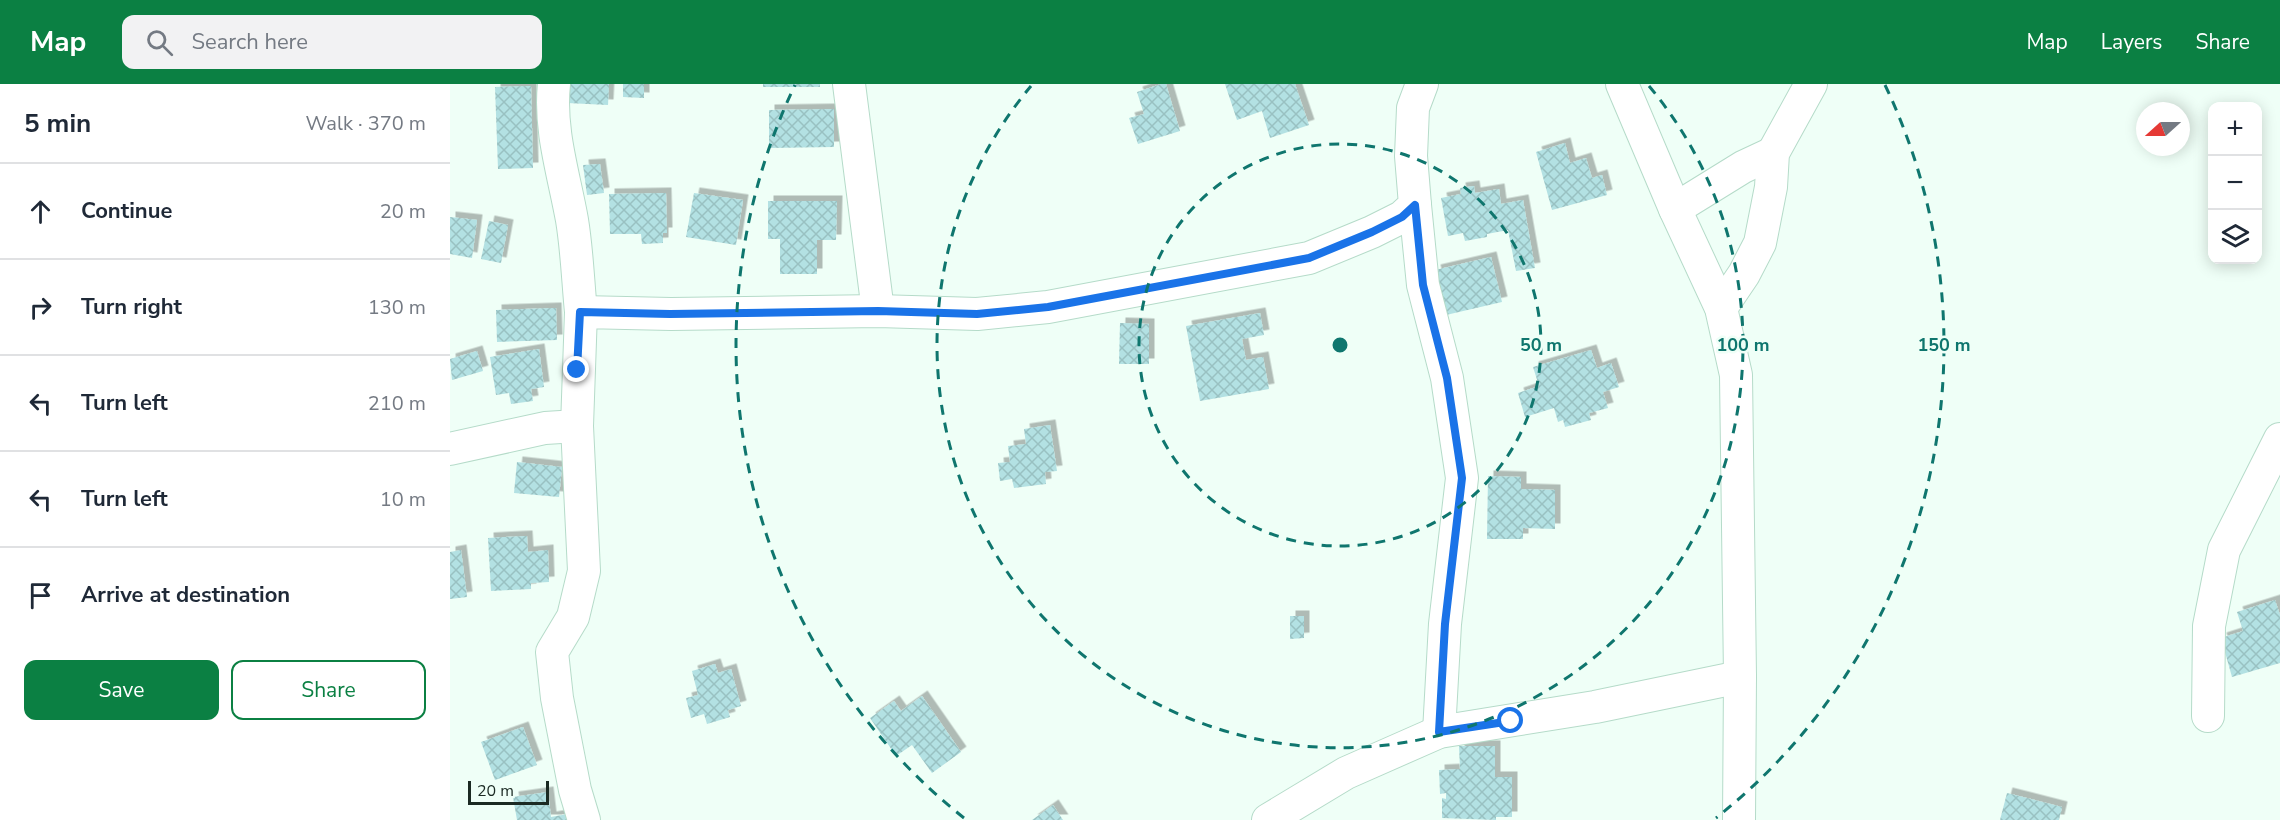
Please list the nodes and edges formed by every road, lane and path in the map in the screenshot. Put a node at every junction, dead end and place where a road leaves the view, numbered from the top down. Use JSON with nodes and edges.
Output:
{"nodes":[{"id":1,"x":554,"y":84,"type":"edge"},
{"id":2,"x":849,"y":84,"type":"edge"},
{"id":3,"x":1422,"y":84,"type":"edge"},
{"id":4,"x":1622,"y":84,"type":"edge"},
{"id":5,"x":1811,"y":84,"type":"edge"},
{"id":6,"x":1773,"y":153,"type":"junction"},
{"id":7,"x":1415,"y":205,"type":"junction"},
{"id":8,"x":1675,"y":209,"type":"junction"},
{"id":9,"x":1720,"y":308,"type":"junction"},
{"id":10,"x":878,"y":311,"type":"junction"},
{"id":11,"x":580,"y":312,"type":"junction"},
{"id":12,"x":577,"y":426,"type":"junction"},
{"id":13,"x":2280,"y":439,"type":"edge"},
{"id":14,"x":450,"y":449,"type":"edge"},
{"id":15,"x":1740,"y":677,"type":"junction"},
{"id":16,"x":2208,"y":716,"type":"dead end"},
{"id":17,"x":1439,"y":732,"type":"junction"},
{"id":18,"x":584,"y":820,"type":"edge"},
{"id":19,"x":1268,"y":820,"type":"edge"},
{"id":20,"x":1739,"y":820,"type":"edge"}],
"edges":[{"from":1,"to":11,"type":"street"},
{"from":2,"to":10,"type":"street"},
{"from":3,"to":7,"type":"street"},
{"from":4,"to":8,"type":"street"},
{"from":5,"to":6,"type":"street"},
{"from":6,"to":8,"type":"street"},
{"from":6,"to":9,"type":"street"},
{"from":7,"to":10,"type":"street"},
{"from":7,"to":17,"type":"street"},
{"from":8,"to":9,"type":"street"},
{"from":9,"to":15,"type":"street"},
{"from":10,"to":11,"type":"street"},
{"from":11,"to":12,"type":"street"},
{"from":12,"to":14,"type":"street"},
{"from":12,"to":18,"type":"street"},
{"from":13,"to":16,"type":"street"},
{"from":15,"to":17,"type":"street"},
{"from":15,"to":20,"type":"street"},
{"from":17,"to":19,"type":"street"}]}
